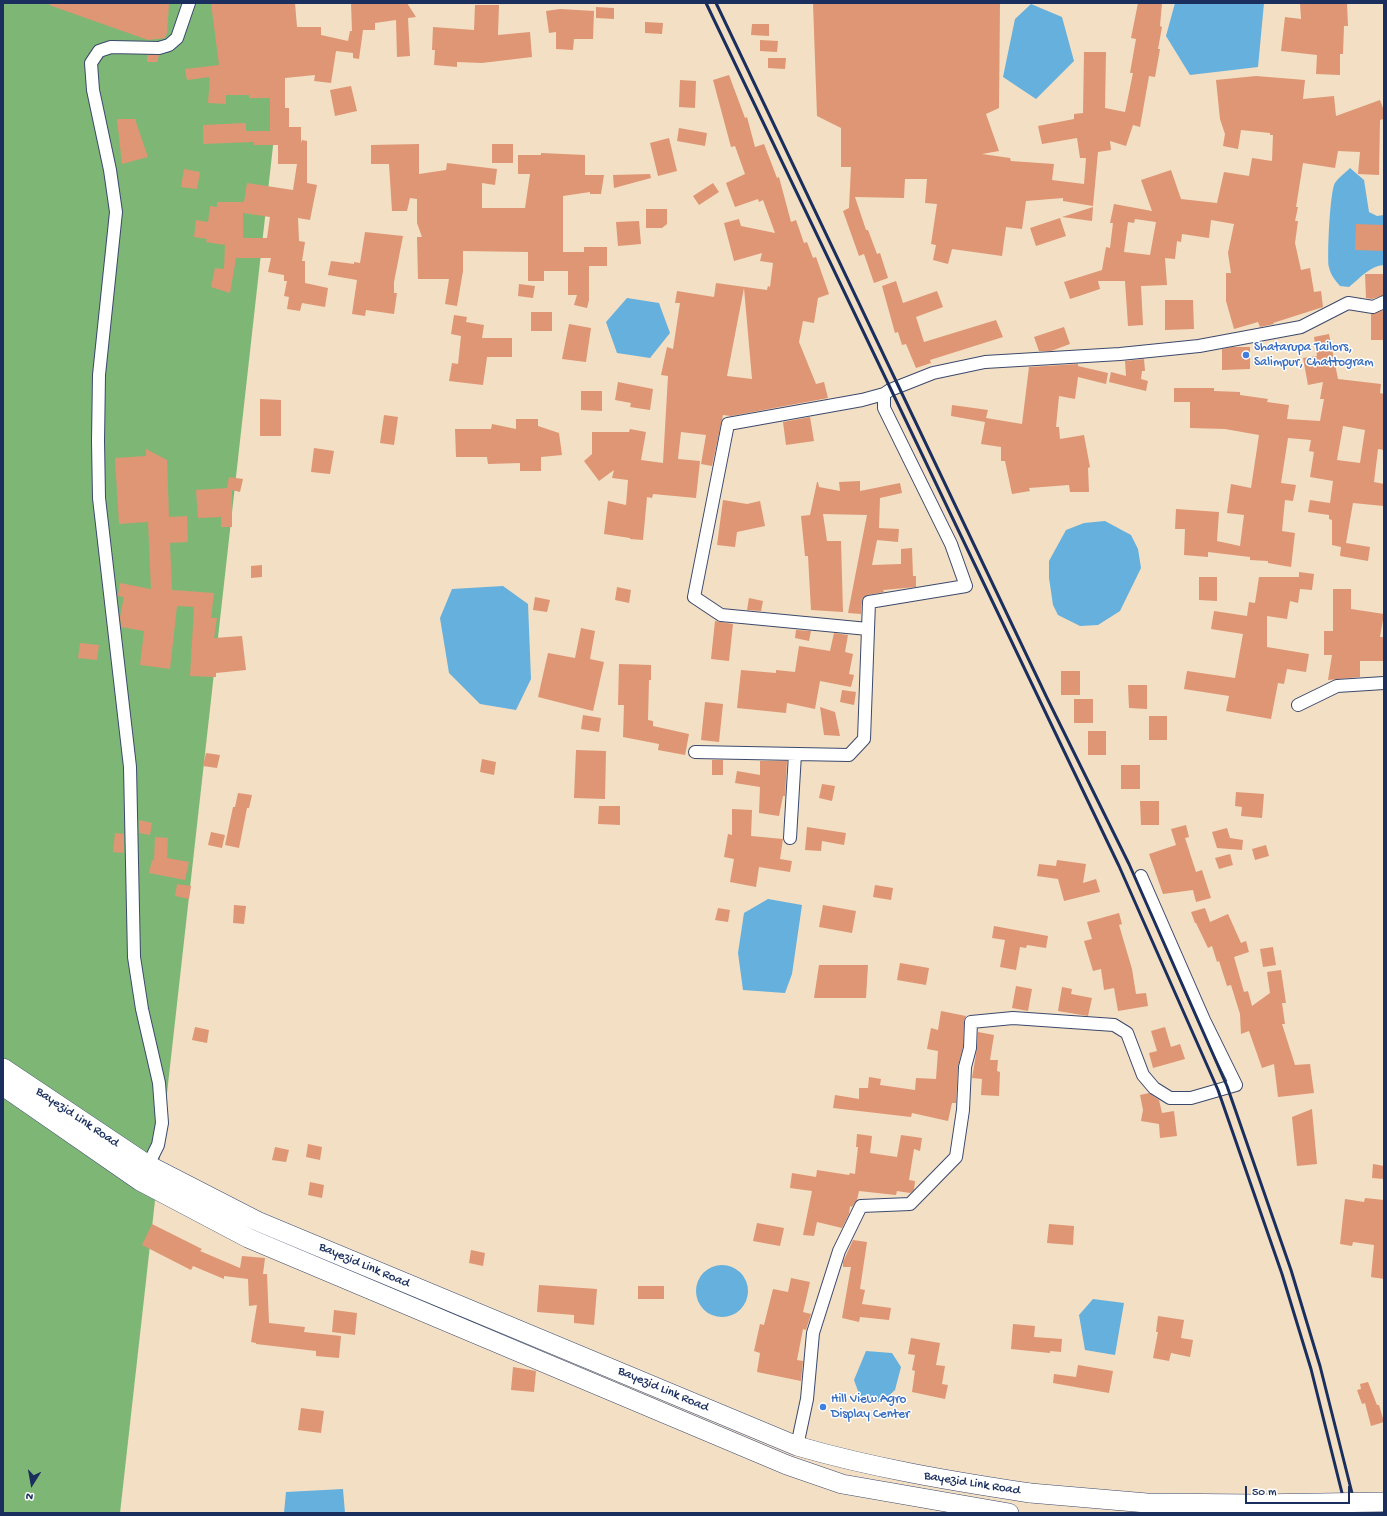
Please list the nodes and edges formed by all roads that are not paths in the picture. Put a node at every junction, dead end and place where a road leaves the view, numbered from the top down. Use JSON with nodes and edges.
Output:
{"nodes":[{"id":1,"x":189,"y":3,"type":"edge"},
{"id":2,"x":1384,"y":302,"type":"edge"},
{"id":3,"x":884,"y":394,"type":"junction"},
{"id":4,"x":868,"y":629,"type":"junction"},
{"id":5,"x":1384,"y":683,"type":"edge"},
{"id":6,"x":1298,"y":705,"type":"dead end"},
{"id":7,"x":695,"y":752,"type":"dead end"},
{"id":8,"x":795,"y":754,"type":"junction"},
{"id":9,"x":790,"y":838,"type":"dead end"},
{"id":10,"x":1141,"y":876,"type":"dead end"},
{"id":11,"x":3,"y":1068,"type":"edge"},
{"id":12,"x":3,"y":1086,"type":"edge"},
{"id":13,"x":148,"y":1165,"type":"junction"},
{"id":14,"x":797,"y":1446,"type":"junction"},
{"id":15,"x":1384,"y":1502,"type":"edge"},
{"id":16,"x":1009,"y":1513,"type":"edge"}],
"edges":[{"from":1,"to":13,"type":"street"},
{"from":2,"to":3,"type":"street"},
{"from":3,"to":4,"type":"street"},
{"from":3,"to":4,"type":"street"},
{"from":4,"to":8,"type":"street"},
{"from":5,"to":6,"type":"street"},
{"from":7,"to":8,"type":"street"},
{"from":8,"to":9,"type":"street"},
{"from":10,"to":14,"type":"street"},
{"from":11,"to":13,"type":"main road","name":"Bayezid Link Road"},
{"from":12,"to":16,"type":"main road","name":"Bayezid Link Road"},
{"from":13,"to":14,"type":"main road","name":"Bayezid Link Road"},
{"from":14,"to":15,"type":"main road","name":"Bayezid Link Road","bridge":true}]}
